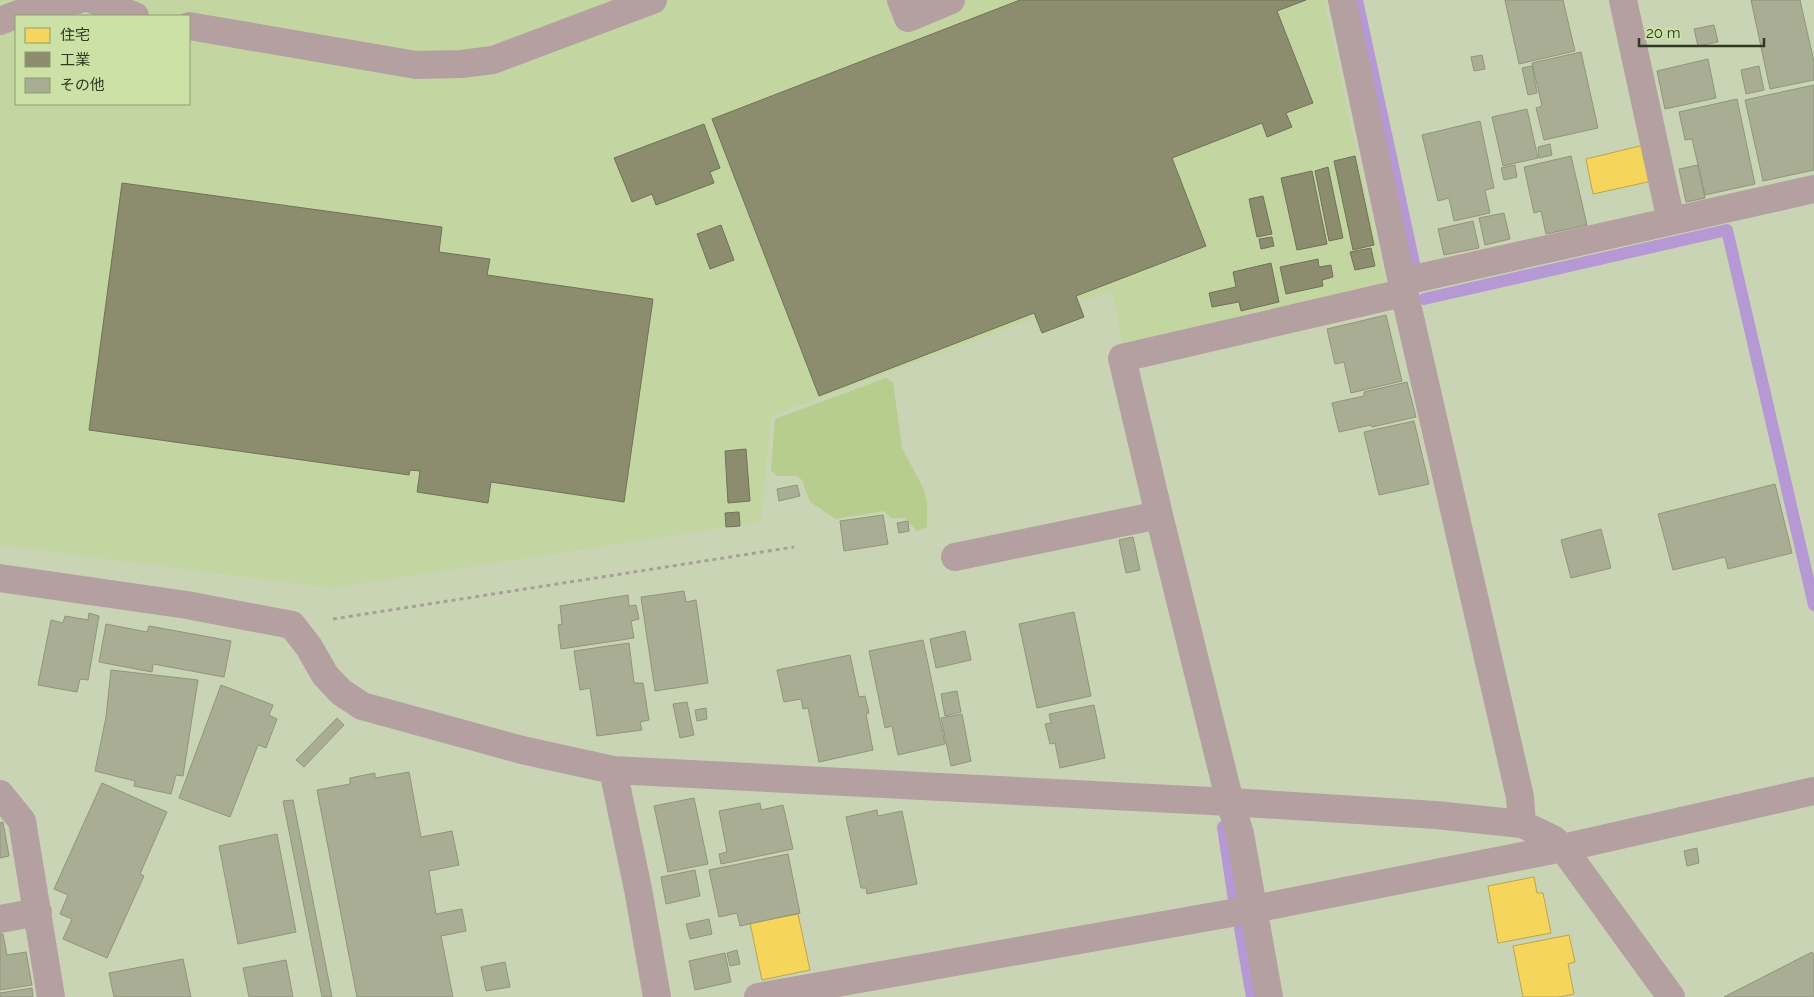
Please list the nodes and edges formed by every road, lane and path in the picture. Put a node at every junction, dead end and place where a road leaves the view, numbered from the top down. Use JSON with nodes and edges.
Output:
{"nodes":[{"id":1,"x":78,"y":0,"type":"edge"},
{"id":2,"x":93,"y":0,"type":"edge"},
{"id":3,"x":653,"y":0,"type":"edge"},
{"id":4,"x":901,"y":0,"type":"edge"},
{"id":5,"x":951,"y":0,"type":"edge"},
{"id":6,"x":1342,"y":0,"type":"edge"},
{"id":7,"x":1623,"y":0,"type":"edge"},
{"id":8,"x":27,"y":5,"type":"edge"},
{"id":9,"x":133,"y":15,"type":"edge"},
{"id":10,"x":0,"y":21,"type":"edge"},
{"id":11,"x":190,"y":26,"type":"edge"},
{"id":12,"x":1814,"y":189,"type":"edge"},
{"id":13,"x":1671,"y":221,"type":"junction"},
{"id":14,"x":1402,"y":287,"type":"junction"},
{"id":15,"x":1158,"y":515,"type":"junction"},
{"id":16,"x":794,"y":548,"type":"dead end"},
{"id":17,"x":955,"y":557,"type":"dead end"},
{"id":18,"x":0,"y":578,"type":"edge"},
{"id":19,"x":292,"y":626,"type":"junction"},
{"id":20,"x":612,"y":770,"type":"junction"},
{"id":21,"x":1814,"y":791,"type":"edge"},
{"id":22,"x":0,"y":794,"type":"edge"},
{"id":23,"x":1230,"y":802,"type":"junction"},
{"id":24,"x":1522,"y":824,"type":"junction"},
{"id":25,"x":1563,"y":848,"type":"junction"},
{"id":26,"x":1254,"y":909,"type":"junction"},
{"id":27,"x":38,"y":912,"type":"junction"},
{"id":28,"x":0,"y":919,"type":"edge"},
{"id":29,"x":51,"y":997,"type":"edge"},
{"id":30,"x":657,"y":997,"type":"edge"},
{"id":31,"x":758,"y":997,"type":"edge"},
{"id":32,"x":1269,"y":997,"type":"edge"},
{"id":33,"x":1671,"y":997,"type":"edge"}],
"edges":[{"from":1,"to":8,"type":"street"},
{"from":2,"to":9,"type":"street"},
{"from":3,"to":11,"type":"street"},
{"from":4,"to":5,"type":"street"},
{"from":6,"to":14,"type":"street"},
{"from":7,"to":13,"type":"street"},
{"from":8,"to":10,"type":"street"},
{"from":12,"to":13,"type":"street"},
{"from":13,"to":14,"type":"street"},
{"from":14,"to":15,"type":"street"},
{"from":14,"to":24,"type":"street"},
{"from":15,"to":17,"type":"street"},
{"from":15,"to":23,"type":"street"},
{"from":16,"to":19,"type":"path"},
{"from":18,"to":19,"type":"street"},
{"from":19,"to":20,"type":"street"},
{"from":20,"to":23,"type":"street"},
{"from":20,"to":30,"type":"street"},
{"from":21,"to":25,"type":"street"},
{"from":22,"to":27,"type":"street"},
{"from":23,"to":24,"type":"street"},
{"from":23,"to":26,"type":"street"},
{"from":24,"to":25,"type":"street"},
{"from":25,"to":26,"type":"street"},
{"from":25,"to":33,"type":"street"},
{"from":26,"to":31,"type":"street"},
{"from":26,"to":32,"type":"street"},
{"from":27,"to":28,"type":"street"},
{"from":27,"to":29,"type":"street"}]}
